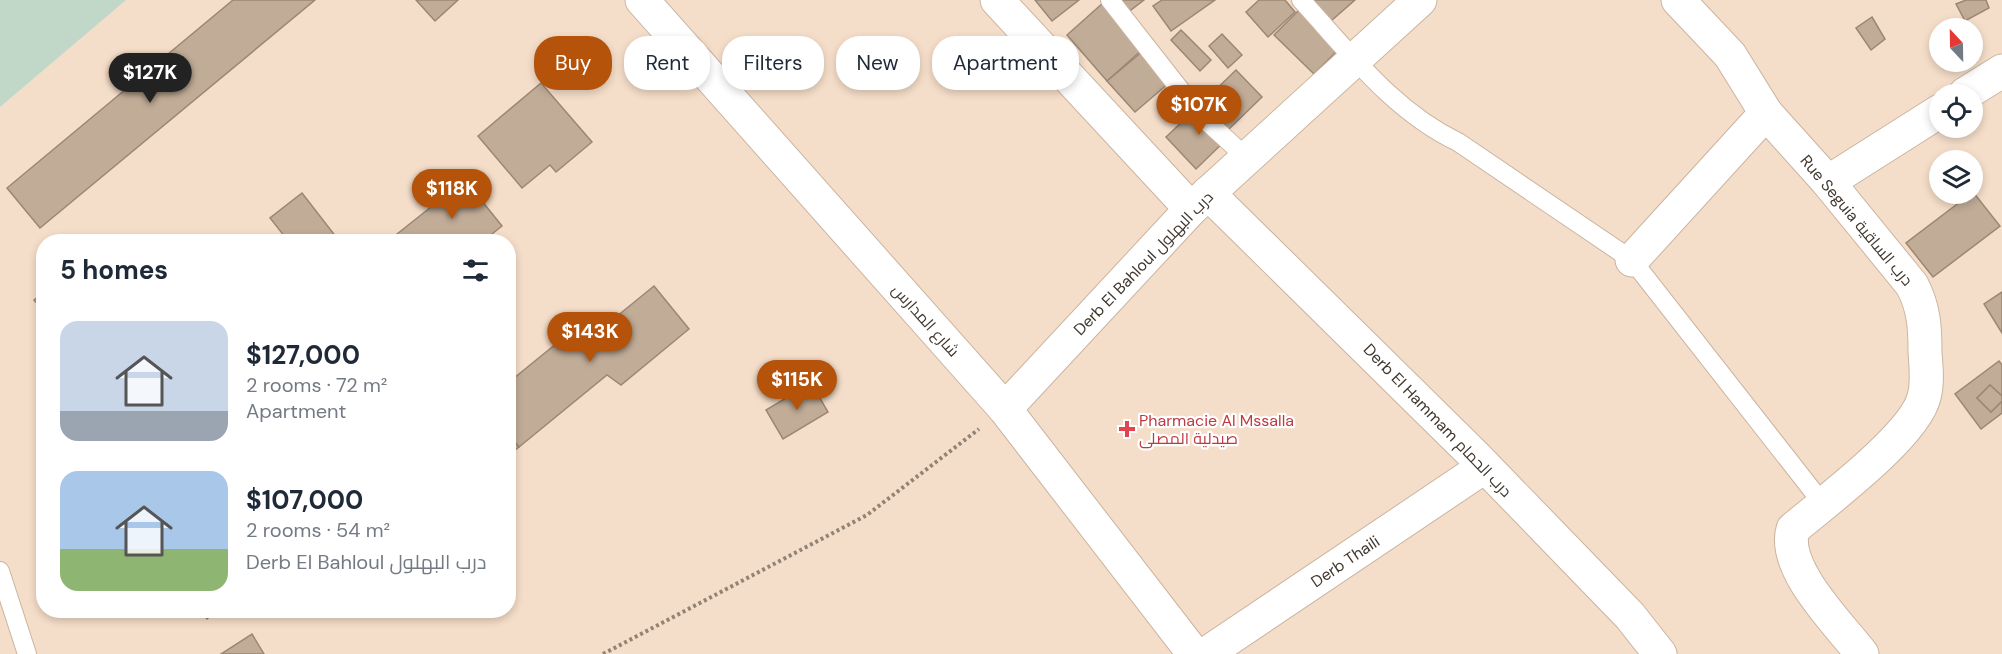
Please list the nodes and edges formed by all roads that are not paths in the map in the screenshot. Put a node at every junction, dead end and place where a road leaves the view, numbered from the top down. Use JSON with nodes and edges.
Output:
{"nodes":[{"id":1,"x":642,"y":0,"type":"edge"},
{"id":2,"x":997,"y":0,"type":"edge"},
{"id":3,"x":1110,"y":0,"type":"edge"},
{"id":4,"x":1301,"y":0,"type":"edge"},
{"id":5,"x":1420,"y":0,"type":"edge"},
{"id":6,"x":1678,"y":0,"type":"edge"},
{"id":7,"x":1357,"y":60,"type":"junction"},
{"id":8,"x":2002,"y":71,"type":"edge"},
{"id":9,"x":1981,"y":84,"type":"edge"},
{"id":10,"x":1766,"y":113,"type":"junction"},
{"id":11,"x":1929,"y":118,"type":"edge"},
{"id":12,"x":1248,"y":159,"type":"junction"},
{"id":13,"x":1828,"y":182,"type":"junction"},
{"id":14,"x":1200,"y":201,"type":"junction"},
{"id":15,"x":1632,"y":260,"type":"junction"},
{"id":16,"x":1005,"y":409,"type":"junction"},
{"id":17,"x":1484,"y":467,"type":"junction"},
{"id":18,"x":1823,"y":504,"type":"junction"},
{"id":19,"x":0,"y":571,"type":"edge"},
{"id":20,"x":27,"y":654,"type":"edge"},
{"id":21,"x":1194,"y":654,"type":"edge"},
{"id":22,"x":1206,"y":654,"type":"edge"},
{"id":23,"x":1660,"y":654,"type":"edge"},
{"id":24,"x":1862,"y":654,"type":"edge"}],
"edges":[{"from":1,"to":16,"type":"street","name":"شارع المدارس"},
{"from":2,"to":14,"type":"street","name":"Derb El Hammam درب الحمام"},
{"from":3,"to":12,"type":"lane"},
{"from":4,"to":7,"type":"lane"},
{"from":5,"to":7,"type":"street","name":"Derb El Bahloul درب البهلول"},
{"from":6,"to":10,"type":"street","name":"Rue Seguia درب الساقية"},
{"from":7,"to":12,"type":"street","name":"Derb El Bahloul درب البهلول"},
{"from":7,"to":15,"type":"lane"},
{"from":8,"to":9,"type":"street"},
{"from":10,"to":13,"type":"street","name":"Rue Seguia درب الساقية"},
{"from":10,"to":15,"type":"street"},
{"from":11,"to":13,"type":"street"},
{"from":12,"to":14,"type":"street","name":"Derb El Bahloul درب البهلول"},
{"from":13,"to":18,"type":"street","name":"Rue Seguia درب الساقية"},
{"from":14,"to":16,"type":"street","name":"Derb El Bahloul درب البهلول"},
{"from":14,"to":17,"type":"street","name":"Derb El Hammam درب الحمام"},
{"from":15,"to":18,"type":"lane"},
{"from":16,"to":21,"type":"street","name":"شارع المدارس"},
{"from":17,"to":22,"type":"street","name":"Derb Thaili"},
{"from":17,"to":23,"type":"street","name":"Derb El Hammam درب الحمام"},
{"from":18,"to":24,"type":"street","name":"Rue Seguia درب الساقية"},
{"from":19,"to":20,"type":"lane"}]}
